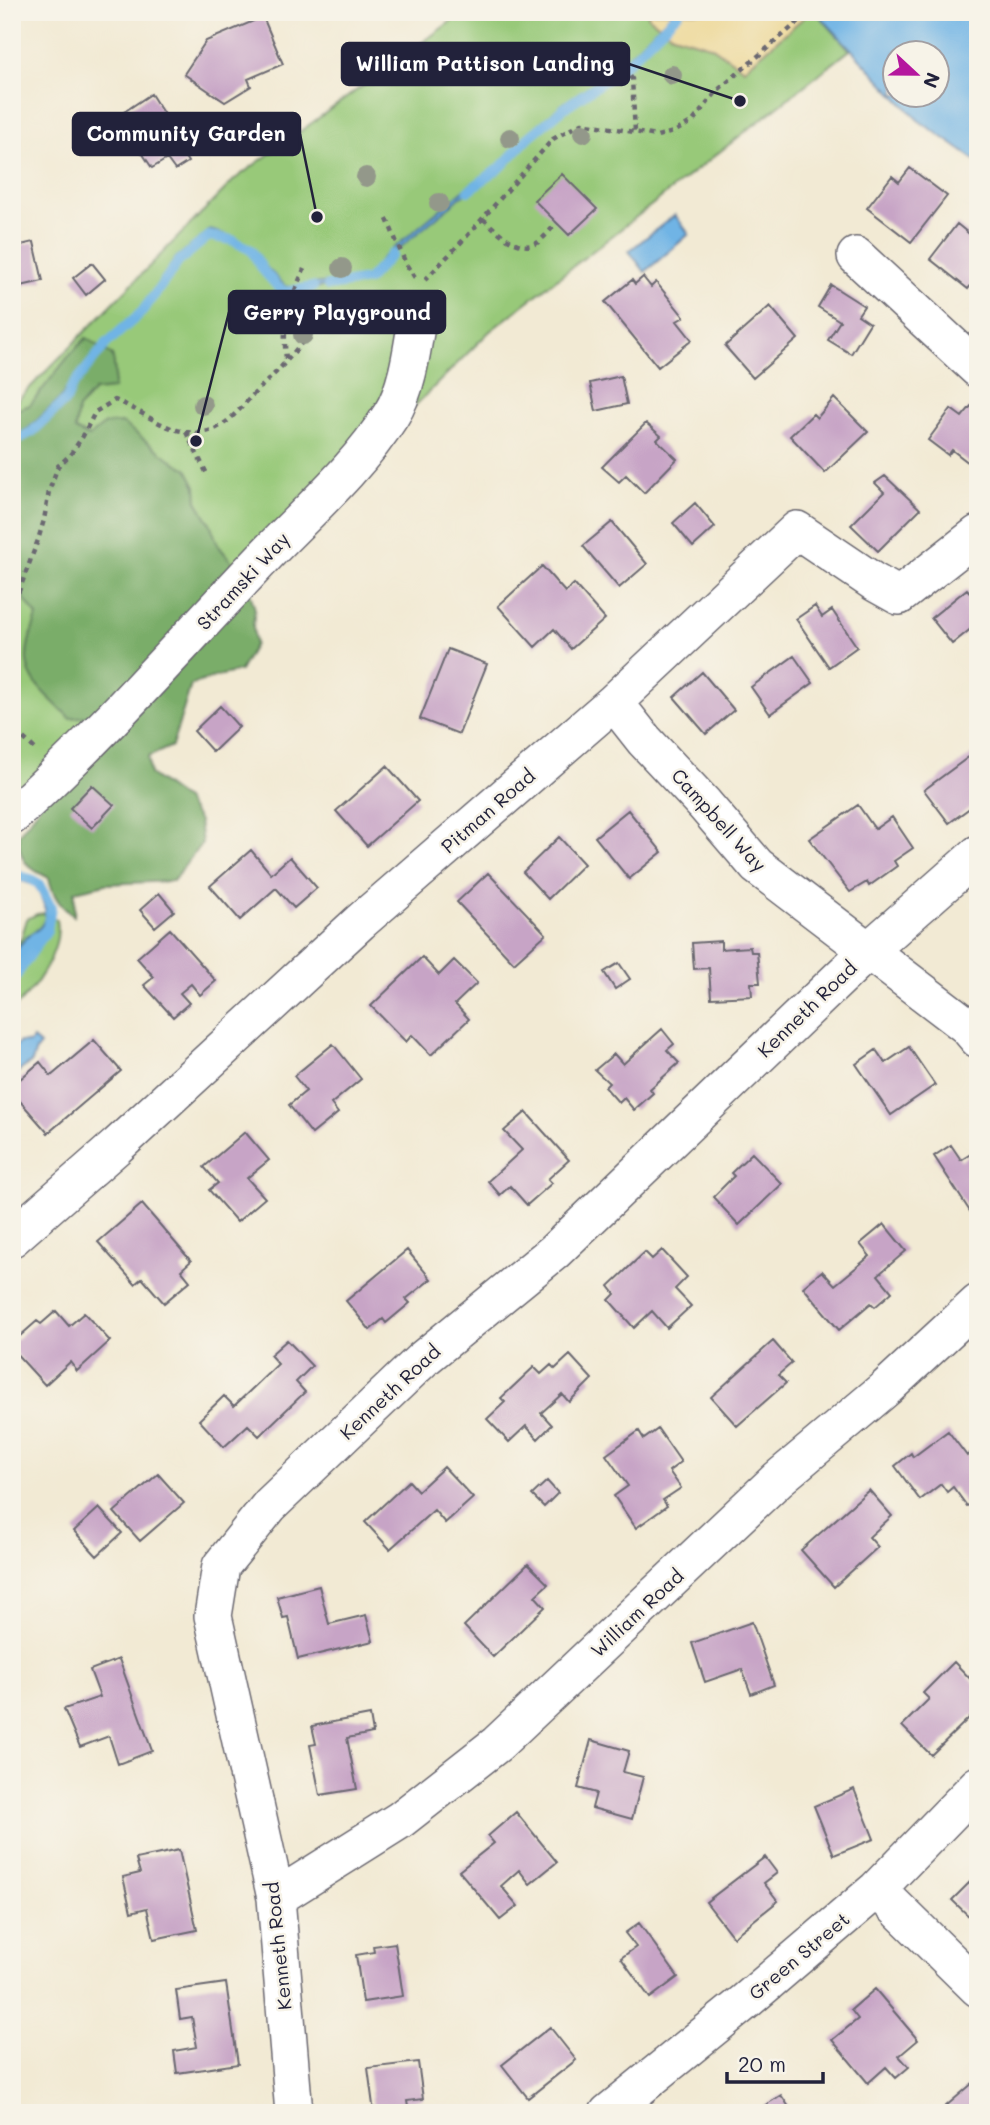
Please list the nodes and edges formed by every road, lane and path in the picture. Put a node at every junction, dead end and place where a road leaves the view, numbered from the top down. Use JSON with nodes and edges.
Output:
{"nodes":[{"id":1,"x":810,"y":12,"type":"edge"},
{"id":2,"x":614,"y":51,"type":"dead end"},
{"id":3,"x":635,"y":132,"type":"junction"},
{"id":4,"x":387,"y":219,"type":"dead end"},
{"id":5,"x":483,"y":219,"type":"junction"},
{"id":6,"x":557,"y":223,"type":"dead end"},
{"id":7,"x":856,"y":256,"type":"dead end"},
{"id":8,"x":304,"y":269,"type":"dead end"},
{"id":9,"x":418,"y":313,"type":"joint"},
{"id":10,"x":286,"y":360,"type":"junction"},
{"id":11,"x":978,"y":369,"type":"edge"},
{"id":12,"x":186,"y":432,"type":"junction"},
{"id":13,"x":207,"y":474,"type":"dead end"},
{"id":14,"x":978,"y":534,"type":"edge"},
{"id":15,"x":12,"y":600,"type":"edge"},
{"id":16,"x":614,"y":702,"type":"junction"},
{"id":17,"x":12,"y":816,"type":"edge"},
{"id":18,"x":978,"y":854,"type":"edge"},
{"id":19,"x":868,"y":951,"type":"junction"},
{"id":20,"x":978,"y":1039,"type":"edge"},
{"id":21,"x":12,"y":1238,"type":"edge"},
{"id":22,"x":978,"y":1303,"type":"edge"},
{"id":23,"x":978,"y":1786,"type":"edge"},
{"id":24,"x":877,"y":1889,"type":"junction"},
{"id":25,"x":276,"y":1898,"type":"junction"},
{"id":26,"x":978,"y":1988,"type":"edge"},
{"id":27,"x":295,"y":2113,"type":"edge"},
{"id":28,"x":608,"y":2113,"type":"edge"}],
"edges":[{"from":1,"to":3,"type":"path"},
{"from":2,"to":3,"type":"path"},
{"from":3,"to":5,"type":"path"},
{"from":4,"to":5,"type":"path"},
{"from":5,"to":6,"type":"path"},
{"from":7,"to":11,"type":"street"},
{"from":8,"to":10,"type":"path"},
{"from":9,"to":10,"type":"path"},
{"from":9,"to":17,"type":"street","name":"Stramski Way"},
{"from":10,"to":12,"type":"path"},
{"from":12,"to":13,"type":"path"},
{"from":12,"to":15,"type":"path"},
{"from":14,"to":16,"type":"street","name":"Pitman Road"},
{"from":16,"to":19,"type":"street","name":"Campbell Way"},
{"from":16,"to":21,"type":"street","name":"Pitman Road"},
{"from":18,"to":19,"type":"street","name":"Kenneth Road"},
{"from":19,"to":20,"type":"street","name":"Campbell Way"},
{"from":19,"to":25,"type":"street","name":"Kenneth Road"},
{"from":22,"to":25,"type":"street","name":"William Road"},
{"from":23,"to":24,"type":"street","name":"Green Street"},
{"from":24,"to":26,"type":"street"},
{"from":24,"to":28,"type":"street","name":"Green Street"},
{"from":25,"to":27,"type":"street","name":"Kenneth Road"}]}
